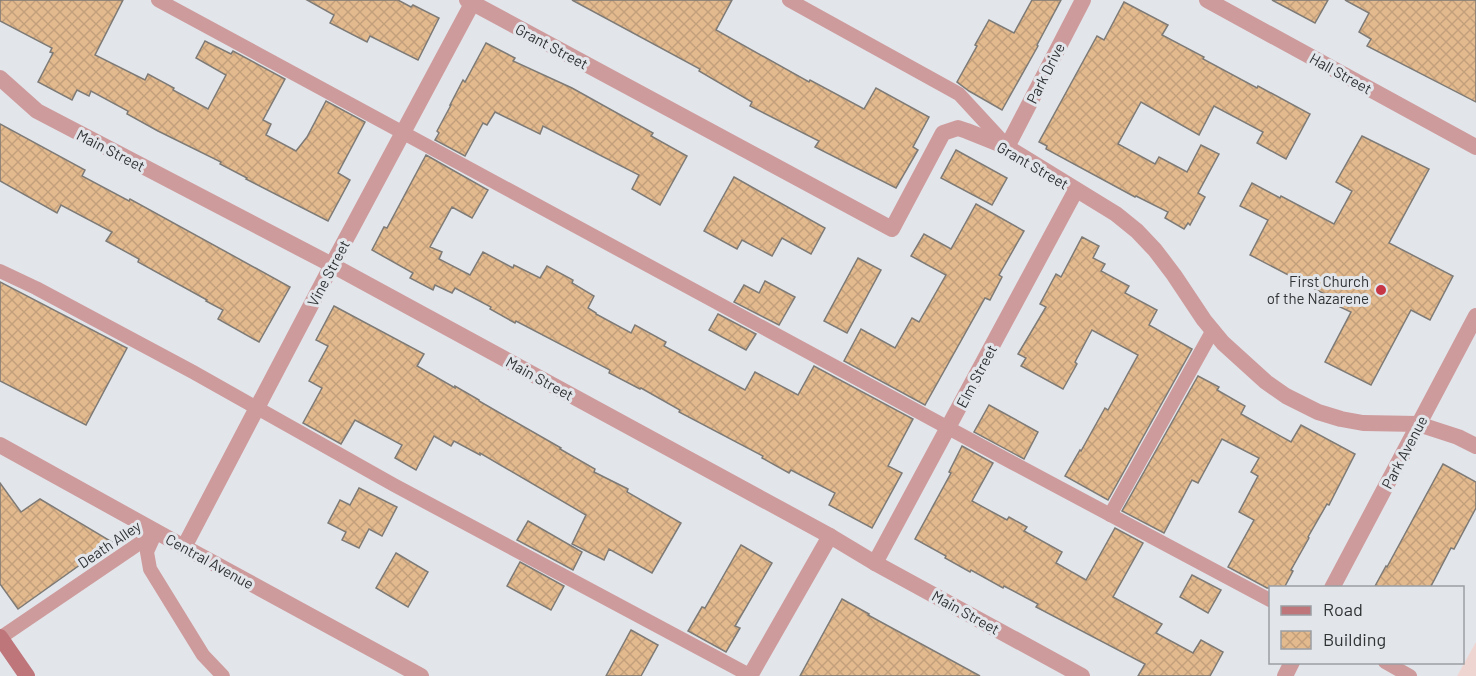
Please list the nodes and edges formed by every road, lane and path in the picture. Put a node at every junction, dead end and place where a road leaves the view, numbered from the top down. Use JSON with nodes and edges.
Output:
{"nodes":[{"id":1,"x":158,"y":0,"type":"edge"},
{"id":2,"x":789,"y":0,"type":"edge"},
{"id":3,"x":1083,"y":0,"type":"edge"},
{"id":4,"x":1207,"y":0,"type":"edge"},
{"id":5,"x":471,"y":1,"type":"edge"},
{"id":6,"x":0,"y":78,"type":"edge"},
{"id":7,"x":0,"y":95,"type":"edge"},
{"id":8,"x":37,"y":111,"type":"junction"},
{"id":9,"x":403,"y":132,"type":"junction"},
{"id":10,"x":1007,"y":147,"type":"junction"},
{"id":11,"x":1476,"y":147,"type":"edge"},
{"id":12,"x":1076,"y":190,"type":"junction"},
{"id":13,"x":332,"y":265,"type":"junction"},
{"id":14,"x":0,"y":271,"type":"edge"},
{"id":15,"x":1476,"y":316,"type":"edge"},
{"id":16,"x":1213,"y":330,"type":"junction"},
{"id":17,"x":257,"y":408,"type":"junction"},
{"id":18,"x":1418,"y":424,"type":"junction"},
{"id":19,"x":948,"y":428,"type":"junction"},
{"id":20,"x":0,"y":445,"type":"edge"},
{"id":21,"x":1476,"y":446,"type":"edge"},
{"id":22,"x":1110,"y":514,"type":"junction"},
{"id":23,"x":156,"y":532,"type":"junction"},
{"id":24,"x":830,"y":536,"type":"junction"},
{"id":25,"x":184,"y":547,"type":"junction"},
{"id":26,"x":875,"y":563,"type":"junction"},
{"id":27,"x":1333,"y":586,"type":"edge"},
{"id":28,"x":1269,"y":599,"type":"edge"},
{"id":29,"x":0,"y":638,"type":"edge"},
{"id":30,"x":1387,"y":664,"type":"edge"},
{"id":31,"x":27,"y":676,"type":"edge"},
{"id":32,"x":223,"y":676,"type":"edge"},
{"id":33,"x":422,"y":676,"type":"edge"},
{"id":34,"x":751,"y":676,"type":"edge"},
{"id":35,"x":1082,"y":676,"type":"edge"},
{"id":36,"x":1410,"y":676,"type":"edge"}],
"edges":[{"from":1,"to":9,"type":"lane"},
{"from":2,"to":10,"type":"lane"},
{"from":3,"to":10,"type":"street","name":"Park Drive"},
{"from":4,"to":11,"type":"street","name":"Hall Street"},
{"from":5,"to":9,"type":"street","name":"Vine Street"},
{"from":5,"to":10,"type":"street","name":"Grant Street"},
{"from":6,"to":8,"type":"street","name":"Main Street"},
{"from":7,"to":8,"type":"street"},
{"from":8,"to":13,"type":"street","name":"Main Street"},
{"from":9,"to":13,"type":"street","name":"Vine Street"},
{"from":9,"to":19,"type":"lane"},
{"from":10,"to":12,"type":"street","name":"Grant Street"},
{"from":12,"to":16,"type":"street","name":"Grant Street"},
{"from":12,"to":19,"type":"street","name":"Elm Street"},
{"from":13,"to":17,"type":"street","name":"Vine Street"},
{"from":13,"to":24,"type":"street","name":"Main Street"},
{"from":14,"to":17,"type":"lane"},
{"from":15,"to":18,"type":"street","name":"Park Avenue"},
{"from":16,"to":18,"type":"street","name":"Grant Street"},
{"from":16,"to":22,"type":"lane"},
{"from":17,"to":25,"type":"street","name":"Vine Street"},
{"from":17,"to":34,"type":"lane"},
{"from":18,"to":21,"type":"street","name":"Grant Street"},
{"from":18,"to":27,"type":"street","name":"Park Avenue"},
{"from":19,"to":22,"type":"lane"},
{"from":19,"to":26,"type":"street","name":"Elm Street"},
{"from":20,"to":23,"type":"street","name":"Central Avenue"},
{"from":22,"to":28,"type":"lane"},
{"from":23,"to":25,"type":"street","name":"Central Avenue"},
{"from":23,"to":29,"type":"lane","name":"Death Alley"},
{"from":23,"to":32,"type":"lane","name":"Death Alley"},
{"from":24,"to":26,"type":"street","name":"Main Street"},
{"from":24,"to":34,"type":"street"},
{"from":25,"to":33,"type":"street","name":"Central Avenue"},
{"from":26,"to":35,"type":"street","name":"Main Street"},
{"from":29,"to":31,"type":"main road"},
{"from":30,"to":36,"type":"lane"}]}
